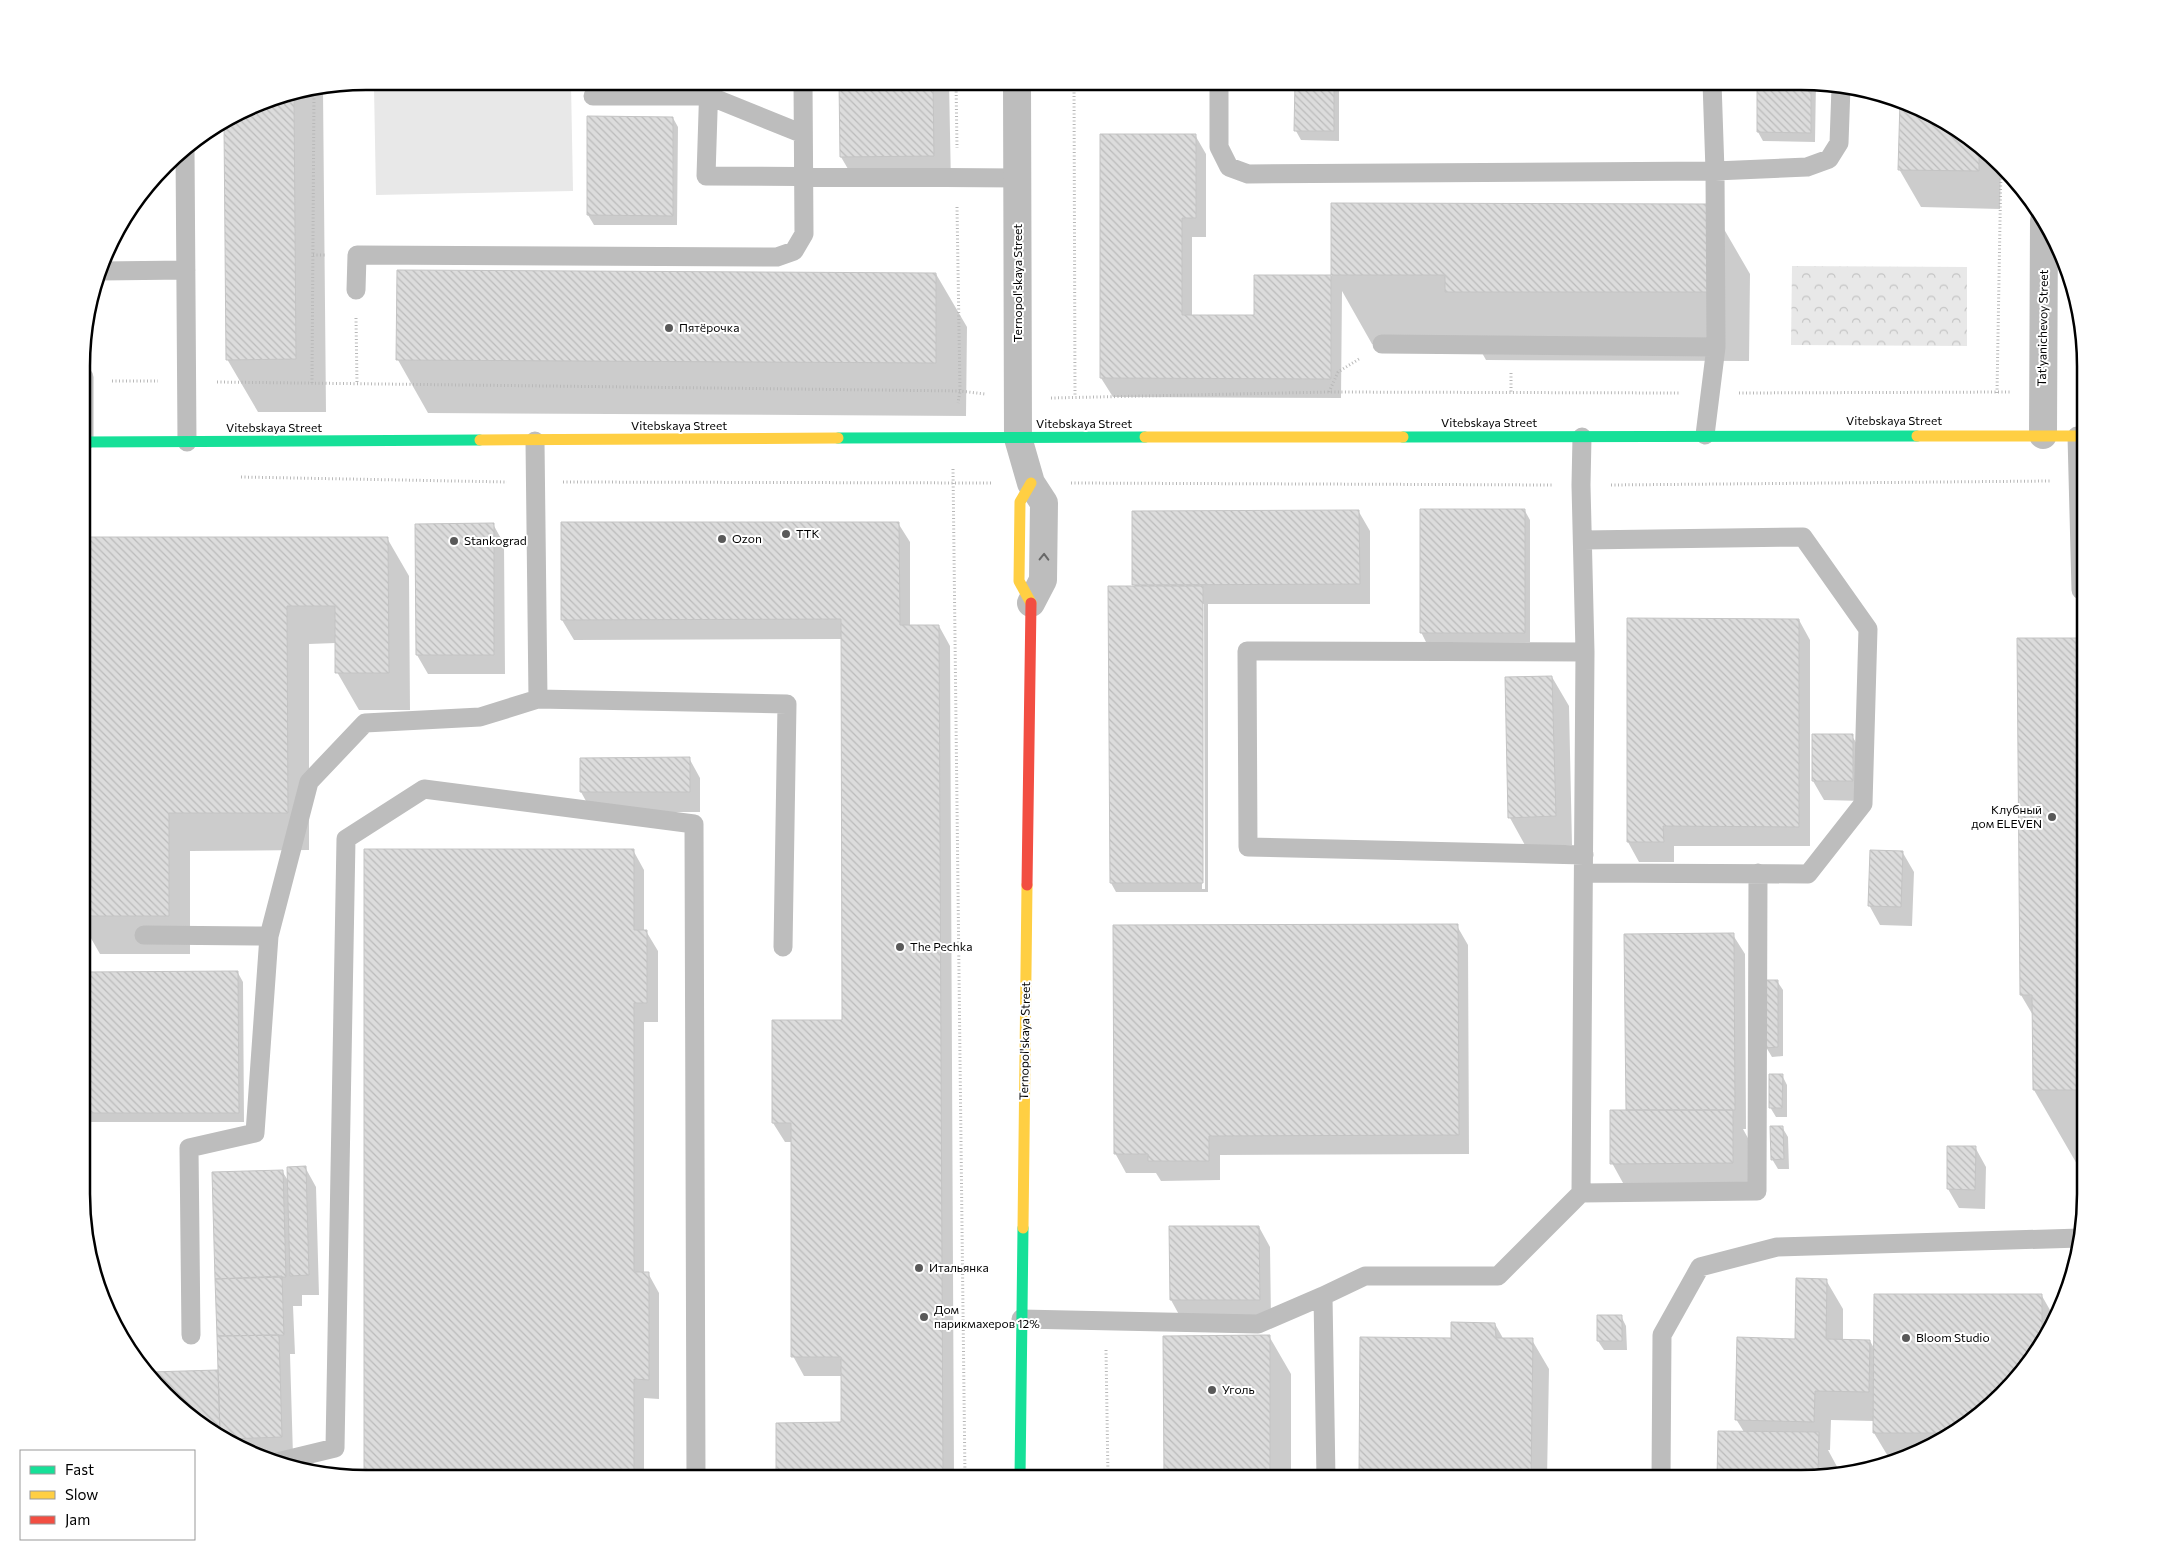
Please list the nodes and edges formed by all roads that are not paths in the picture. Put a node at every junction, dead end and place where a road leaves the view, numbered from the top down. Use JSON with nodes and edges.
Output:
{"nodes":[{"id":1,"x":692,"y":90,"type":"edge"},
{"id":2,"x":709,"y":90,"type":"edge"},
{"id":3,"x":711,"y":90,"type":"edge"},
{"id":4,"x":803,"y":90,"type":"edge"},
{"id":5,"x":1017,"y":90,"type":"edge"},
{"id":6,"x":1219,"y":90,"type":"edge"},
{"id":7,"x":1712,"y":90,"type":"edge"},
{"id":8,"x":1841,"y":93,"type":"edge"},
{"id":9,"x":592,"y":96,"type":"dead end"},
{"id":10,"x":803,"y":134,"type":"junction"},
{"id":11,"x":185,"y":157,"type":"edge"},
{"id":12,"x":1715,"y":171,"type":"junction"},
{"id":13,"x":803,"y":177,"type":"junction"},
{"id":14,"x":1018,"y":178,"type":"junction"},
{"id":15,"x":2044,"y":235,"type":"edge"},
{"id":16,"x":186,"y":270,"type":"junction"},
{"id":17,"x":107,"y":271,"type":"edge"},
{"id":18,"x":356,"y":290,"type":"road end"},
{"id":19,"x":1382,"y":344,"type":"road end"},
{"id":20,"x":1716,"y":346,"type":"junction"},
{"id":21,"x":1704,"y":435,"type":"junction"},
{"id":22,"x":2043,"y":435,"type":"junction"},
{"id":23,"x":2077,"y":436,"type":"edge"},
{"id":24,"x":1582,"y":437,"type":"junction"},
{"id":25,"x":1018,"y":438,"type":"junction"},
{"id":26,"x":534,"y":440,"type":"junction"},
{"id":27,"x":90,"y":442,"type":"edge"},
{"id":28,"x":187,"y":442,"type":"junction"},
{"id":29,"x":1583,"y":540,"type":"junction"},
{"id":30,"x":1031,"y":603,"type":"joint"},
{"id":31,"x":1585,"y":652,"type":"junction"},
{"id":32,"x":538,"y":699,"type":"junction"},
{"id":33,"x":1584,"y":864,"type":"junction"},
{"id":34,"x":1758,"y":873,"type":"junction"},
{"id":35,"x":144,"y":935,"type":"dead end"},
{"id":36,"x":269,"y":936,"type":"junction"},
{"id":37,"x":783,"y":948,"type":"dead end"},
{"id":38,"x":1581,"y":1193,"type":"junction"},
{"id":39,"x":2074,"y":1238,"type":"edge"},
{"id":40,"x":1323,"y":1296,"type":"junction"},
{"id":41,"x":1021,"y":1319,"type":"junction"},
{"id":42,"x":191,"y":1335,"type":"dead end"},
{"id":43,"x":289,"y":1459,"type":"edge"},
{"id":44,"x":696,"y":1470,"type":"edge"},
{"id":45,"x":1020,"y":1470,"type":"edge"},
{"id":46,"x":1326,"y":1470,"type":"edge"},
{"id":47,"x":1661,"y":1470,"type":"edge"}],
"edges":[{"from":1,"to":9,"type":"lane"},
{"from":2,"to":13,"type":"lane"},
{"from":3,"to":10,"type":"lane"},
{"from":4,"to":10,"type":"lane"},
{"from":5,"to":14,"type":"street","name":"Ternopol'skaya Street"},
{"from":6,"to":12,"type":"lane"},
{"from":7,"to":12,"type":"lane"},
{"from":8,"to":12,"type":"lane"},
{"from":10,"to":13,"type":"lane"},
{"from":11,"to":16,"type":"lane"},
{"from":12,"to":20,"type":"lane"},
{"from":13,"to":14,"type":"lane"},
{"from":13,"to":18,"type":"lane"},
{"from":14,"to":25,"type":"street","name":"Ternopol'skaya Street"},
{"from":15,"to":22,"type":"street","name":"Tat'yanichevoy Street"},
{"from":16,"to":17,"type":"lane"},
{"from":16,"to":28,"type":"lane"},
{"from":19,"to":20,"type":"lane"},
{"from":20,"to":21,"type":"lane"},
{"from":21,"to":22,"type":"street","name":"Vitebskaya Street"},
{"from":21,"to":24,"type":"street","name":"Vitebskaya Street"},
{"from":22,"to":23,"type":"street","name":"Vitebskaya Street"},
{"from":24,"to":25,"type":"street","name":"Vitebskaya Street"},
{"from":24,"to":29,"type":"lane"},
{"from":25,"to":26,"type":"street","name":"Vitebskaya Street"},
{"from":25,"to":30,"type":"street","name":"Ternopol'skaya Street"},
{"from":26,"to":28,"type":"street","name":"Vitebskaya Street"},
{"from":26,"to":32,"type":"lane"},
{"from":27,"to":28,"type":"street","name":"Vitebskaya Street"},
{"from":29,"to":31,"type":"lane"},
{"from":29,"to":34,"type":"lane"},
{"from":30,"to":41,"type":"street","name":"Ternopol'skaya Street"},
{"from":31,"to":33,"type":"lane"},
{"from":31,"to":33,"type":"lane"},
{"from":32,"to":36,"type":"lane"},
{"from":32,"to":37,"type":"lane"},
{"from":33,"to":34,"type":"lane"},
{"from":33,"to":38,"type":"lane"},
{"from":34,"to":38,"type":"lane"},
{"from":35,"to":36,"type":"lane"},
{"from":36,"to":42,"type":"lane"},
{"from":38,"to":40,"type":"lane"},
{"from":39,"to":47,"type":"lane"},
{"from":40,"to":41,"type":"lane"},
{"from":40,"to":46,"type":"lane"},
{"from":41,"to":45,"type":"street","name":"Ternopol'skaya Street"},
{"from":43,"to":44,"type":"lane"}]}
